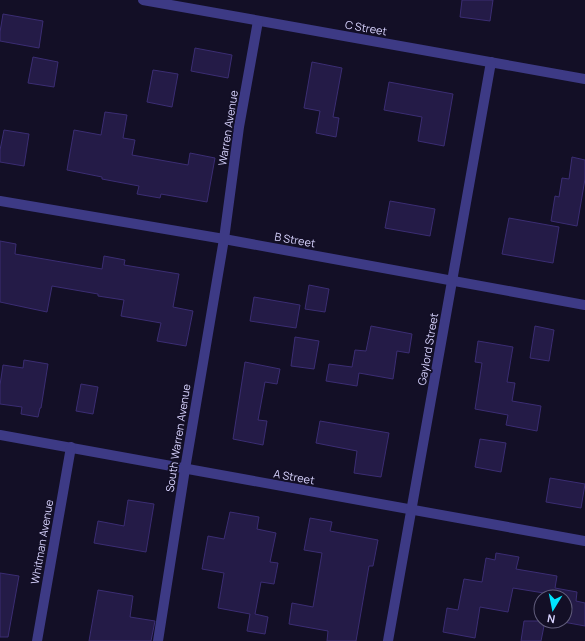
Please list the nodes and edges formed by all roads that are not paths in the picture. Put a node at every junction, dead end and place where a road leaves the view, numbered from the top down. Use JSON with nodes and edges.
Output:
{"nodes":[{"id":1,"x":143,"y":0,"type":"edge"},
{"id":2,"x":258,"y":20,"type":"junction"},
{"id":3,"x":491,"y":62,"type":"junction"},
{"id":4,"x":585,"y":79,"type":"edge"},
{"id":5,"x":0,"y":201,"type":"edge"},
{"id":6,"x":224,"y":239,"type":"junction"},
{"id":7,"x":452,"y":281,"type":"junction"},
{"id":8,"x":585,"y":305,"type":"edge"},
{"id":9,"x":0,"y":435,"type":"edge"},
{"id":10,"x":71,"y":447,"type":"junction"},
{"id":11,"x":184,"y":469,"type":"junction"},
{"id":12,"x":412,"y":510,"type":"junction"},
{"id":13,"x":585,"y":541,"type":"edge"},
{"id":14,"x":37,"y":641,"type":"edge"},
{"id":15,"x":158,"y":641,"type":"edge"},
{"id":16,"x":388,"y":641,"type":"edge"}],
"edges":[{"from":1,"to":2,"type":"street","name":"C Street"},
{"from":2,"to":3,"type":"street","name":"C Street"},
{"from":2,"to":6,"type":"street","name":"Warren Avenue"},
{"from":3,"to":4,"type":"street","name":"C Street"},
{"from":3,"to":7,"type":"street","name":"Gaylord Street"},
{"from":5,"to":6,"type":"street","name":"B Street"},
{"from":6,"to":7,"type":"street","name":"B Street"},
{"from":6,"to":11,"type":"street","name":"South Warren Avenue"},
{"from":7,"to":8,"type":"street","name":"B Street"},
{"from":7,"to":12,"type":"street","name":"Gaylord Street"},
{"from":9,"to":10,"type":"street","name":"A Street"},
{"from":10,"to":11,"type":"street","name":"A Street"},
{"from":10,"to":14,"type":"street","name":"Whitman Avenue"},
{"from":11,"to":12,"type":"street","name":"A Street"},
{"from":11,"to":15,"type":"street","name":"South Warren Avenue"},
{"from":12,"to":13,"type":"street","name":"A Street"},
{"from":12,"to":16,"type":"street","name":"Gaylord Street"}]}
